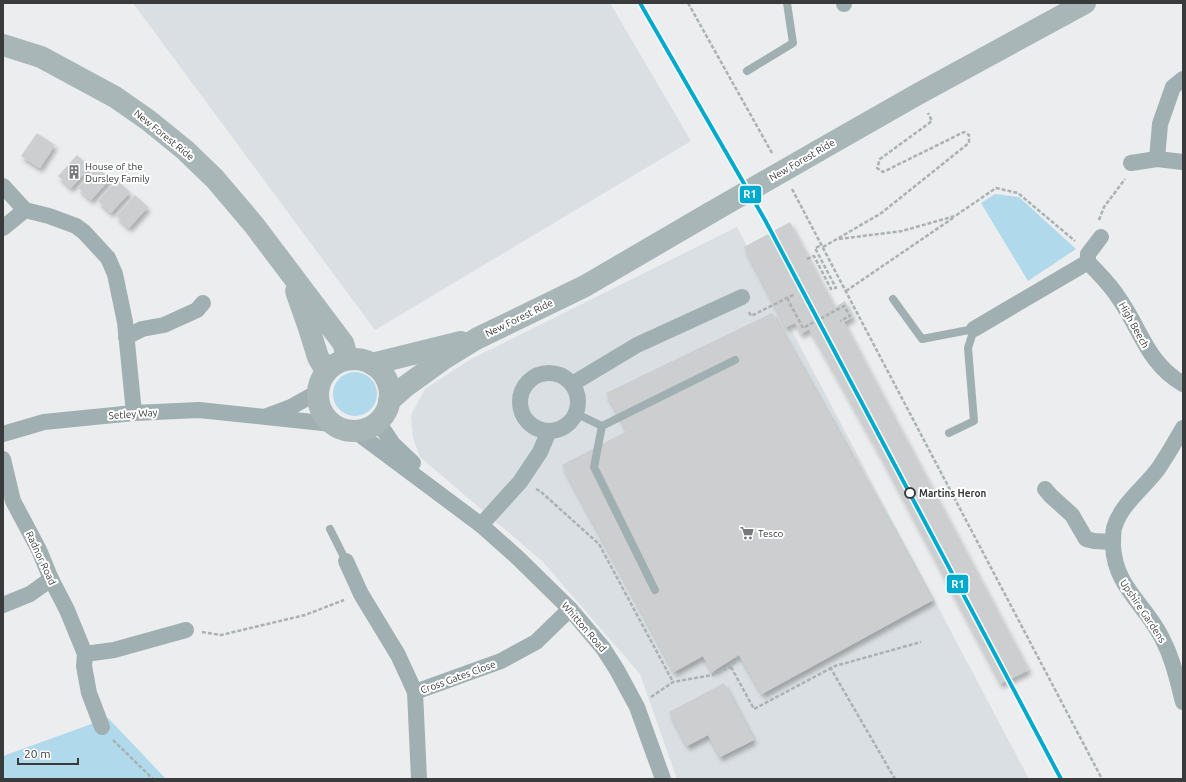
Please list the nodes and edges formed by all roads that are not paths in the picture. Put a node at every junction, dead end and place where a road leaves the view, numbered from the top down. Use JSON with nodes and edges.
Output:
{"nodes":[{"id":1,"x":786,"y":3,"type":"edge"},
{"id":2,"x":1085,"y":3,"type":"edge"},
{"id":3,"x":3,"y":44,"type":"edge"},
{"id":4,"x":747,"y":71,"type":"dead end"},
{"id":5,"x":1183,"y":79,"type":"edge"},
{"id":6,"x":1158,"y":159,"type":"junction"},
{"id":7,"x":1183,"y":162,"type":"edge"},
{"id":8,"x":1131,"y":163,"type":"road end"},
{"id":9,"x":3,"y":186,"type":"edge"},
{"id":10,"x":25,"y":210,"type":"junction"},
{"id":11,"x":3,"y":228,"type":"edge"},
{"id":12,"x":1100,"y":230,"type":"road end"},
{"id":13,"x":1088,"y":262,"type":"junction"},
{"id":14,"x":289,"y":272,"type":"junction"},
{"id":15,"x":742,"y":297,"type":"road end"},
{"id":16,"x":893,"y":299,"type":"dead end"},
{"id":17,"x":203,"y":303,"type":"dead end"},
{"id":18,"x":974,"y":329,"type":"junction"},
{"id":19,"x":126,"y":337,"type":"junction"},
{"id":20,"x":476,"y":339,"type":"junction"},
{"id":21,"x":348,"y":359,"type":"junction"},
{"id":22,"x":735,"y":360,"type":"dead end"},
{"id":23,"x":372,"y":364,"type":"junction"},
{"id":24,"x":326,"y":372,"type":"junction"},
{"id":25,"x":572,"y":384,"type":"junction"},
{"id":26,"x":1183,"y":384,"type":"edge"},
{"id":27,"x":318,"y":392,"type":"junction"},
{"id":28,"x":389,"y":401,"type":"junction"},
{"id":29,"x":134,"y":413,"type":"junction"},
{"id":30,"x":575,"y":413,"type":"junction"},
{"id":31,"x":264,"y":418,"type":"junction"},
{"id":32,"x":378,"y":422,"type":"junction"},
{"id":33,"x":332,"y":424,"type":"junction"},
{"id":34,"x":602,"y":426,"type":"junction"},
{"id":35,"x":1183,"y":428,"type":"edge"},
{"id":36,"x":549,"y":430,"type":"junction"},
{"id":37,"x":355,"y":431,"type":"junction"},
{"id":38,"x":949,"y":433,"type":"dead end"},
{"id":39,"x":3,"y":434,"type":"edge"},
{"id":40,"x":3,"y":459,"type":"edge"},
{"id":41,"x":1045,"y":489,"type":"dead end"},
{"id":42,"x":458,"y":509,"type":"junction"},
{"id":43,"x":481,"y":525,"type":"junction"},
{"id":44,"x":330,"y":528,"type":"dead end"},
{"id":45,"x":1113,"y":542,"type":"junction"},
{"id":46,"x":346,"y":561,"type":"joint"},
{"id":47,"x":51,"y":579,"type":"junction"},
{"id":48,"x":655,"y":590,"type":"dead end"},
{"id":49,"x":3,"y":605,"type":"edge"},
{"id":50,"x":570,"y":609,"type":"junction"},
{"id":51,"x":186,"y":630,"type":"road end"},
{"id":52,"x":85,"y":654,"type":"junction"},
{"id":53,"x":415,"y":692,"type":"junction"},
{"id":54,"x":1183,"y":702,"type":"edge"},
{"id":55,"x":102,"y":727,"type":"road end"},
{"id":56,"x":419,"y":779,"type":"edge"},
{"id":57,"x":663,"y":779,"type":"edge"}],
"edges":[{"from":1,"to":4,"type":"lane"},
{"from":2,"to":20,"type":"main road","name":"New Forest Ride","bridge":true},
{"from":3,"to":14,"type":"main road","name":"New Forest Ride"},
{"from":5,"to":6,"type":"street"},
{"from":6,"to":7,"type":"street"},
{"from":6,"to":8,"type":"street"},
{"from":9,"to":10,"type":"street"},
{"from":10,"to":11,"type":"street"},
{"from":10,"to":19,"type":"street"},
{"from":12,"to":13,"type":"street"},
{"from":13,"to":18,"type":"street"},
{"from":13,"to":26,"type":"street","name":"High Beech"},
{"from":14,"to":21,"type":"main road","name":"New Forest Ride"},
{"from":14,"to":24,"type":"main road","name":"New Forest Ride"},
{"from":15,"to":25,"type":"street"},
{"from":16,"to":18,"type":"lane"},
{"from":17,"to":19,"type":"street"},
{"from":18,"to":38,"type":"lane"},
{"from":19,"to":29,"type":"street"},
{"from":20,"to":23,"type":"main road","name":"New Forest Ride"},
{"from":20,"to":28,"type":"main road","name":"New Forest Ride"},
{"from":21,"to":23,"type":"main road","name":"New Forest Ride"},
{"from":21,"to":24,"type":"main road"},
{"from":22,"to":34,"type":"lane"},
{"from":23,"to":28,"type":"main road"},
{"from":24,"to":27,"type":"main road"},
{"from":25,"to":30,"type":"street"},
{"from":25,"to":36,"type":"street"},
{"from":27,"to":31,"type":"street","name":"Setley Way"},
{"from":27,"to":33,"type":"main road"},
{"from":28,"to":32,"type":"main road","name":"New Forest Ride"},
{"from":29,"to":31,"type":"street","name":"Setley Way"},
{"from":29,"to":39,"type":"street","name":"Setley Way"},
{"from":30,"to":34,"type":"lane"},
{"from":30,"to":36,"type":"street"},
{"from":31,"to":33,"type":"street","name":"Setley Way"},
{"from":32,"to":37,"type":"main road"},
{"from":32,"to":42,"type":"street","name":"Whitton Road"},
{"from":33,"to":37,"type":"main road"},
{"from":34,"to":48,"type":"lane"},
{"from":35,"to":45,"type":"street","name":"Upshire Gardens"},
{"from":36,"to":43,"type":"street"},
{"from":37,"to":42,"type":"street","name":"Whitton Road"},
{"from":40,"to":47,"type":"street","name":"Radnor Road"},
{"from":41,"to":45,"type":"street"},
{"from":42,"to":43,"type":"street","name":"Whitton Road"},
{"from":43,"to":50,"type":"street","name":"Whitton Road"},
{"from":44,"to":46,"type":"lane"},
{"from":45,"to":54,"type":"street","name":"Upshire Gardens"},
{"from":46,"to":53,"type":"street"},
{"from":47,"to":49,"type":"street"},
{"from":47,"to":52,"type":"street","name":"Radnor Road"},
{"from":50,"to":53,"type":"street","name":"Cross Gates Close"},
{"from":50,"to":57,"type":"street","name":"Whitton Road"},
{"from":51,"to":52,"type":"street"},
{"from":52,"to":55,"type":"street","name":"Radnor Road"},
{"from":53,"to":56,"type":"street","name":"Cross Gates Close"}]}
